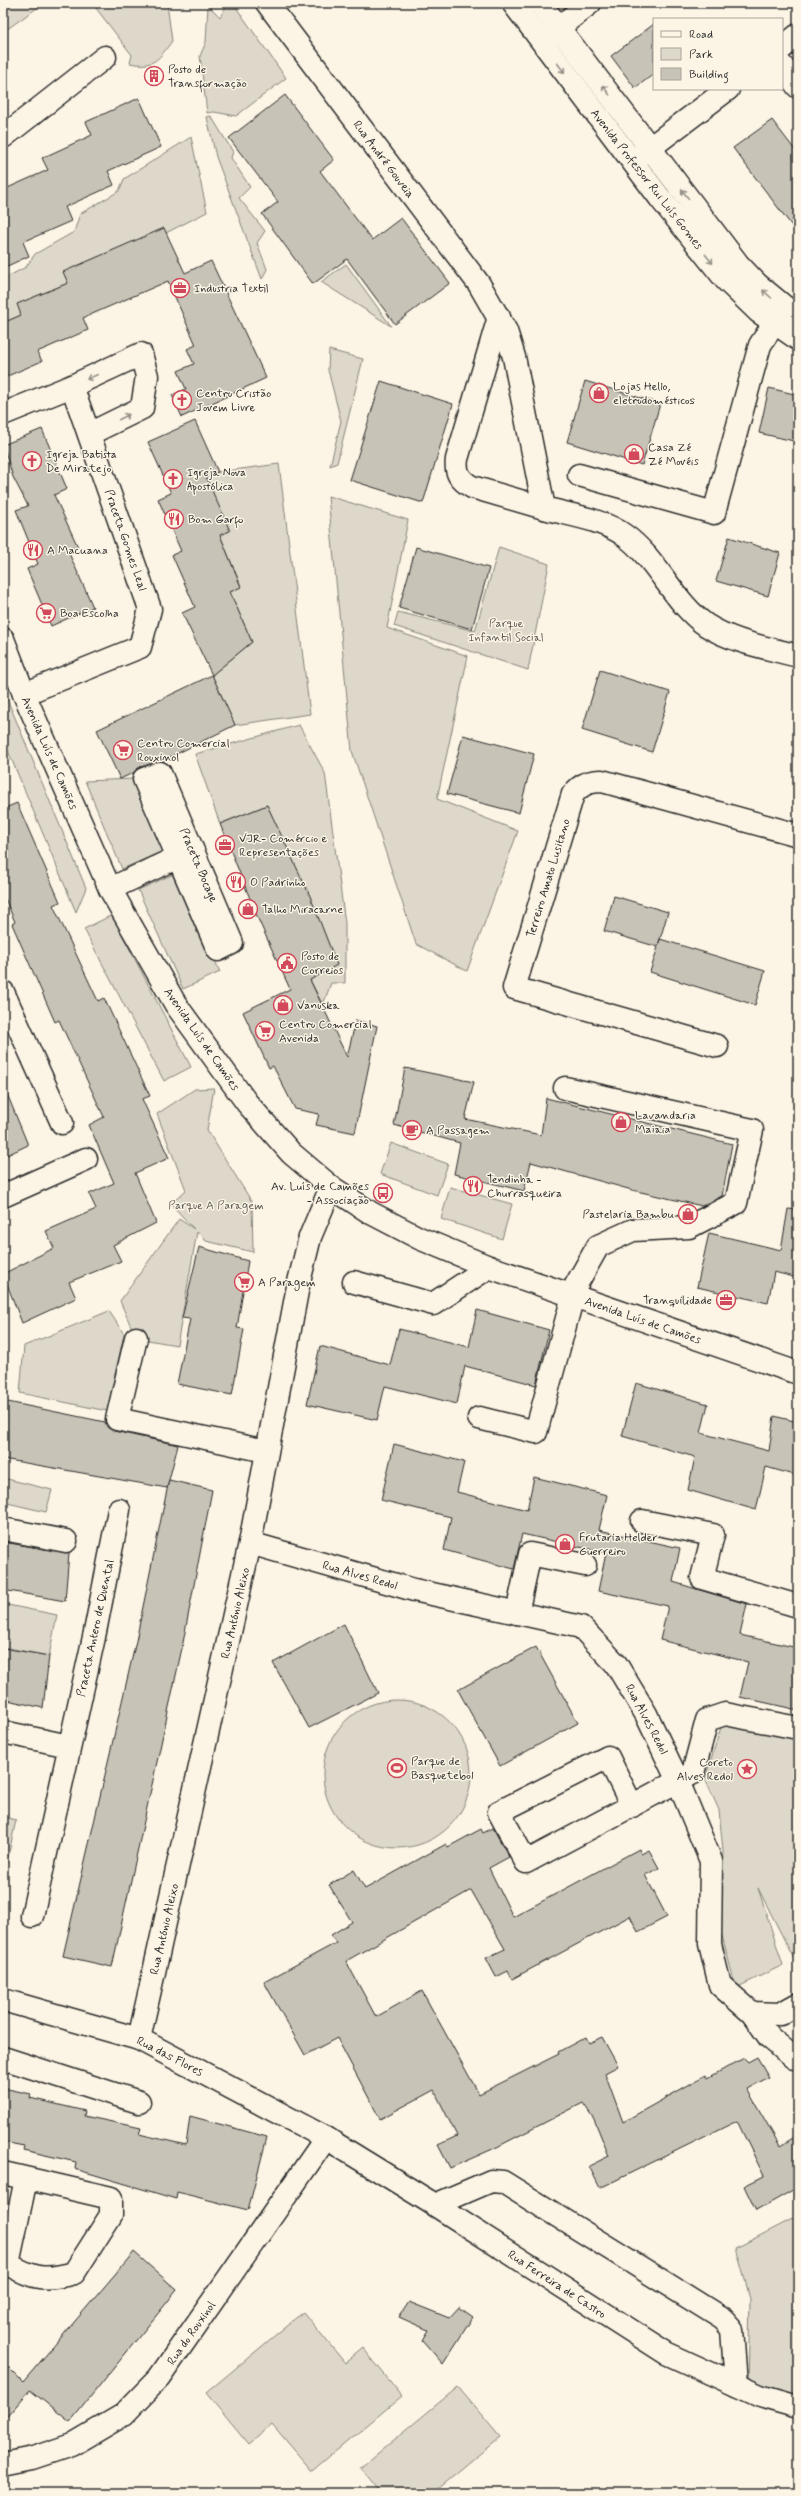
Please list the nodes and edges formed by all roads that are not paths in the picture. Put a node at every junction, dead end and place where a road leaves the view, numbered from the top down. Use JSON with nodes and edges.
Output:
{"nodes":[{"id":1,"x":267,"y":3,"type":"edge"},
{"id":2,"x":512,"y":3,"type":"edge"},
{"id":3,"x":540,"y":3,"type":"edge"},
{"id":4,"x":590,"y":3,"type":"edge"},
{"id":5,"x":558,"y":27,"type":"junction"},
{"id":6,"x":798,"y":35,"type":"edge"},
{"id":7,"x":541,"y":41,"type":"junction"},
{"id":8,"x":783,"y":47,"type":"edge"},
{"id":9,"x":105,"y":57,"type":"dead end"},
{"id":10,"x":783,"y":67,"type":"edge"},
{"id":11,"x":798,"y":87,"type":"edge"},
{"id":12,"x":727,"y":90,"type":"edge"},
{"id":13,"x":3,"y":137,"type":"edge"},
{"id":14,"x":650,"y":148,"type":"junction"},
{"id":15,"x":632,"y":161,"type":"junction"},
{"id":16,"x":785,"y":316,"type":"edge"},
{"id":17,"x":498,"y":317,"type":"junction"},
{"id":18,"x":798,"y":339,"type":"edge"},
{"id":19,"x":72,"y":386,"type":"junction"},
{"id":20,"x":3,"y":414,"type":"edge"},
{"id":21,"x":89,"y":434,"type":"junction"},
{"id":22,"x":579,"y":475,"type":"dead end"},
{"id":23,"x":544,"y":508,"type":"junction"},
{"id":24,"x":3,"y":639,"type":"edge"},
{"id":25,"x":798,"y":656,"type":"edge"},
{"id":26,"x":24,"y":694,"type":"junction"},
{"id":27,"x":798,"y":835,"type":"edge"},
{"id":28,"x":178,"y":857,"type":"junction"},
{"id":29,"x":110,"y":889,"type":"junction"},
{"id":30,"x":3,"y":992,"type":"edge"},
{"id":31,"x":717,"y":1046,"type":"dead end"},
{"id":32,"x":565,"y":1088,"type":"dead end"},
{"id":33,"x":62,"y":1122,"type":"dead end"},
{"id":34,"x":86,"y":1159,"type":"dead end"},
{"id":35,"x":331,"y":1188,"type":"junction"},
{"id":36,"x":3,"y":1196,"type":"edge"},
{"id":37,"x":489,"y":1267,"type":"junction"},
{"id":38,"x":354,"y":1282,"type":"dead end"},
{"id":39,"x":573,"y":1296,"type":"junction"},
{"id":40,"x":136,"y":1338,"type":"dead end"},
{"id":41,"x":798,"y":1373,"type":"edge"},
{"id":42,"x":479,"y":1418,"type":"dead end"},
{"id":43,"x":266,"y":1451,"type":"junction"},
{"id":44,"x":119,"y":1510,"type":"dead end"},
{"id":45,"x":642,"y":1521,"type":"dead end"},
{"id":46,"x":3,"y":1529,"type":"edge"},
{"id":47,"x":66,"y":1541,"type":"dead end"},
{"id":48,"x":250,"y":1544,"type":"junction"},
{"id":49,"x":585,"y":1566,"type":"dead end"},
{"id":50,"x":798,"y":1606,"type":"edge"},
{"id":51,"x":517,"y":1613,"type":"junction"},
{"id":52,"x":798,"y":1728,"type":"edge"},
{"id":53,"x":3,"y":1732,"type":"edge"},
{"id":54,"x":69,"y":1746,"type":"junction"},
{"id":55,"x":678,"y":1781,"type":"junction"},
{"id":56,"x":632,"y":1806,"type":"junction"},
{"id":57,"x":32,"y":1916,"type":"dead end"},
{"id":58,"x":3,"y":2000,"type":"edge"},
{"id":59,"x":798,"y":2004,"type":"edge"},
{"id":60,"x":752,"y":2013,"type":"junction"},
{"id":61,"x":139,"y":2039,"type":"junction"},
{"id":62,"x":3,"y":2058,"type":"edge"},
{"id":63,"x":798,"y":2058,"type":"edge"},
{"id":64,"x":139,"y":2102,"type":"dead end"},
{"id":65,"x":326,"y":2138,"type":"junction"},
{"id":66,"x":3,"y":2173,"type":"edge"},
{"id":67,"x":26,"y":2179,"type":"junction"},
{"id":68,"x":436,"y":2205,"type":"junction"},
{"id":69,"x":736,"y":2385,"type":"junction"},
{"id":70,"x":798,"y":2407,"type":"edge"},
{"id":71,"x":3,"y":2464,"type":"edge"}],
"edges":[{"from":1,"to":17,"type":"street","name":"Rua André Gouveia"},
{"from":2,"to":7,"type":"street","name":"Avenida Professor Rui Luís Gomes"},
{"from":3,"to":5,"type":"street","name":"Avenida Professor Rui Luís Gomes"},
{"from":4,"to":5,"type":"street"},
{"from":5,"to":7,"type":"street"},
{"from":14,"to":5,"type":"street","name":"Avenida Professor Rui Luís Gomes","one_way":true},
{"from":6,"to":8,"type":"street"},
{"from":7,"to":15,"type":"street","name":"Avenida Professor Rui Luís Gomes","one_way":true},
{"from":9,"to":13,"type":"street"},
{"from":10,"to":11,"type":"street"},
{"from":12,"to":14,"type":"street"},
{"from":14,"to":15,"type":"street"},
{"from":16,"to":14,"type":"street","name":"Avenida Professor Rui Luís Gomes","one_way":true},
{"from":15,"to":16,"type":"street","name":"Avenida Professor Rui Luís Gomes","one_way":true},
{"from":16,"to":18,"type":"street","name":"Avenida Professor Rui Luís Gomes"},
{"from":16,"to":22,"type":"street"},
{"from":17,"to":23,"type":"street","name":"Rua André Gouveia"},
{"from":17,"to":23,"type":"street"},
{"from":19,"to":20,"type":"street"},
{"from":19,"to":21,"type":"street","name":"Praceta Gomes Leal"},
{"from":21,"to":19,"type":"street","one_way":true},
{"from":21,"to":26,"type":"street","name":"Praceta Gomes Leal"},
{"from":23,"to":25,"type":"street"},
{"from":24,"to":26,"type":"street","name":"Avenida Luís de Camões"},
{"from":26,"to":29,"type":"street","name":"Avenida Luís de Camões"},
{"from":27,"to":31,"type":"street","name":"Terreiro Amato Lusitano"},
{"from":28,"to":28,"type":"street","name":"Praceta Bocage"},
{"from":28,"to":29,"type":"street","name":"Praceta Bocage"},
{"from":29,"to":35,"type":"street","name":"Avenida Luís de Camões"},
{"from":30,"to":33,"type":"street"},
{"from":32,"to":39,"type":"street"},
{"from":34,"to":36,"type":"street"},
{"from":35,"to":37,"type":"street","name":"Avenida Luís de Camões"},
{"from":35,"to":43,"type":"street","name":"Rua António Aleixo"},
{"from":37,"to":38,"type":"street"},
{"from":37,"to":39,"type":"street","name":"Avenida Luís de Camões"},
{"from":39,"to":41,"type":"street","name":"Avenida Luís de Camões"},
{"from":39,"to":42,"type":"street"},
{"from":40,"to":43,"type":"street"},
{"from":43,"to":48,"type":"street","name":"Rua António Aleixo"},
{"from":44,"to":54,"type":"street","name":"Praceta Antero de Quental"},
{"from":45,"to":50,"type":"street"},
{"from":46,"to":47,"type":"street"},
{"from":48,"to":51,"type":"street","name":"Rua Alves Redol"},
{"from":48,"to":61,"type":"street","name":"Rua António Aleixo"},
{"from":49,"to":51,"type":"street"},
{"from":51,"to":55,"type":"street","name":"Rua Alves Redol"},
{"from":52,"to":55,"type":"street"},
{"from":53,"to":54,"type":"street"},
{"from":54,"to":57,"type":"street","name":"Praceta Antero de Quental"},
{"from":55,"to":56,"type":"street"},
{"from":55,"to":60,"type":"street","name":"Rua Alves Redol"},
{"from":56,"to":56,"type":"street"},
{"from":58,"to":61,"type":"street","name":"Rua das Flores"},
{"from":59,"to":60,"type":"street"},
{"from":60,"to":63,"type":"street","name":"Rua Alves Redol"},
{"from":61,"to":65,"type":"street","name":"Rua das Flores"},
{"from":62,"to":64,"type":"street"},
{"from":65,"to":68,"type":"street","name":"Rua Ferreira de Castro"},
{"from":65,"to":71,"type":"street","name":"Rua do Rouxinol"},
{"from":66,"to":67,"type":"street"},
{"from":67,"to":67,"type":"street"},
{"from":68,"to":69,"type":"street","name":"Rua Ferreira de Castro"},
{"from":68,"to":69,"type":"street"},
{"from":69,"to":70,"type":"street","name":"Rua Ferreira de Castro"}]}
